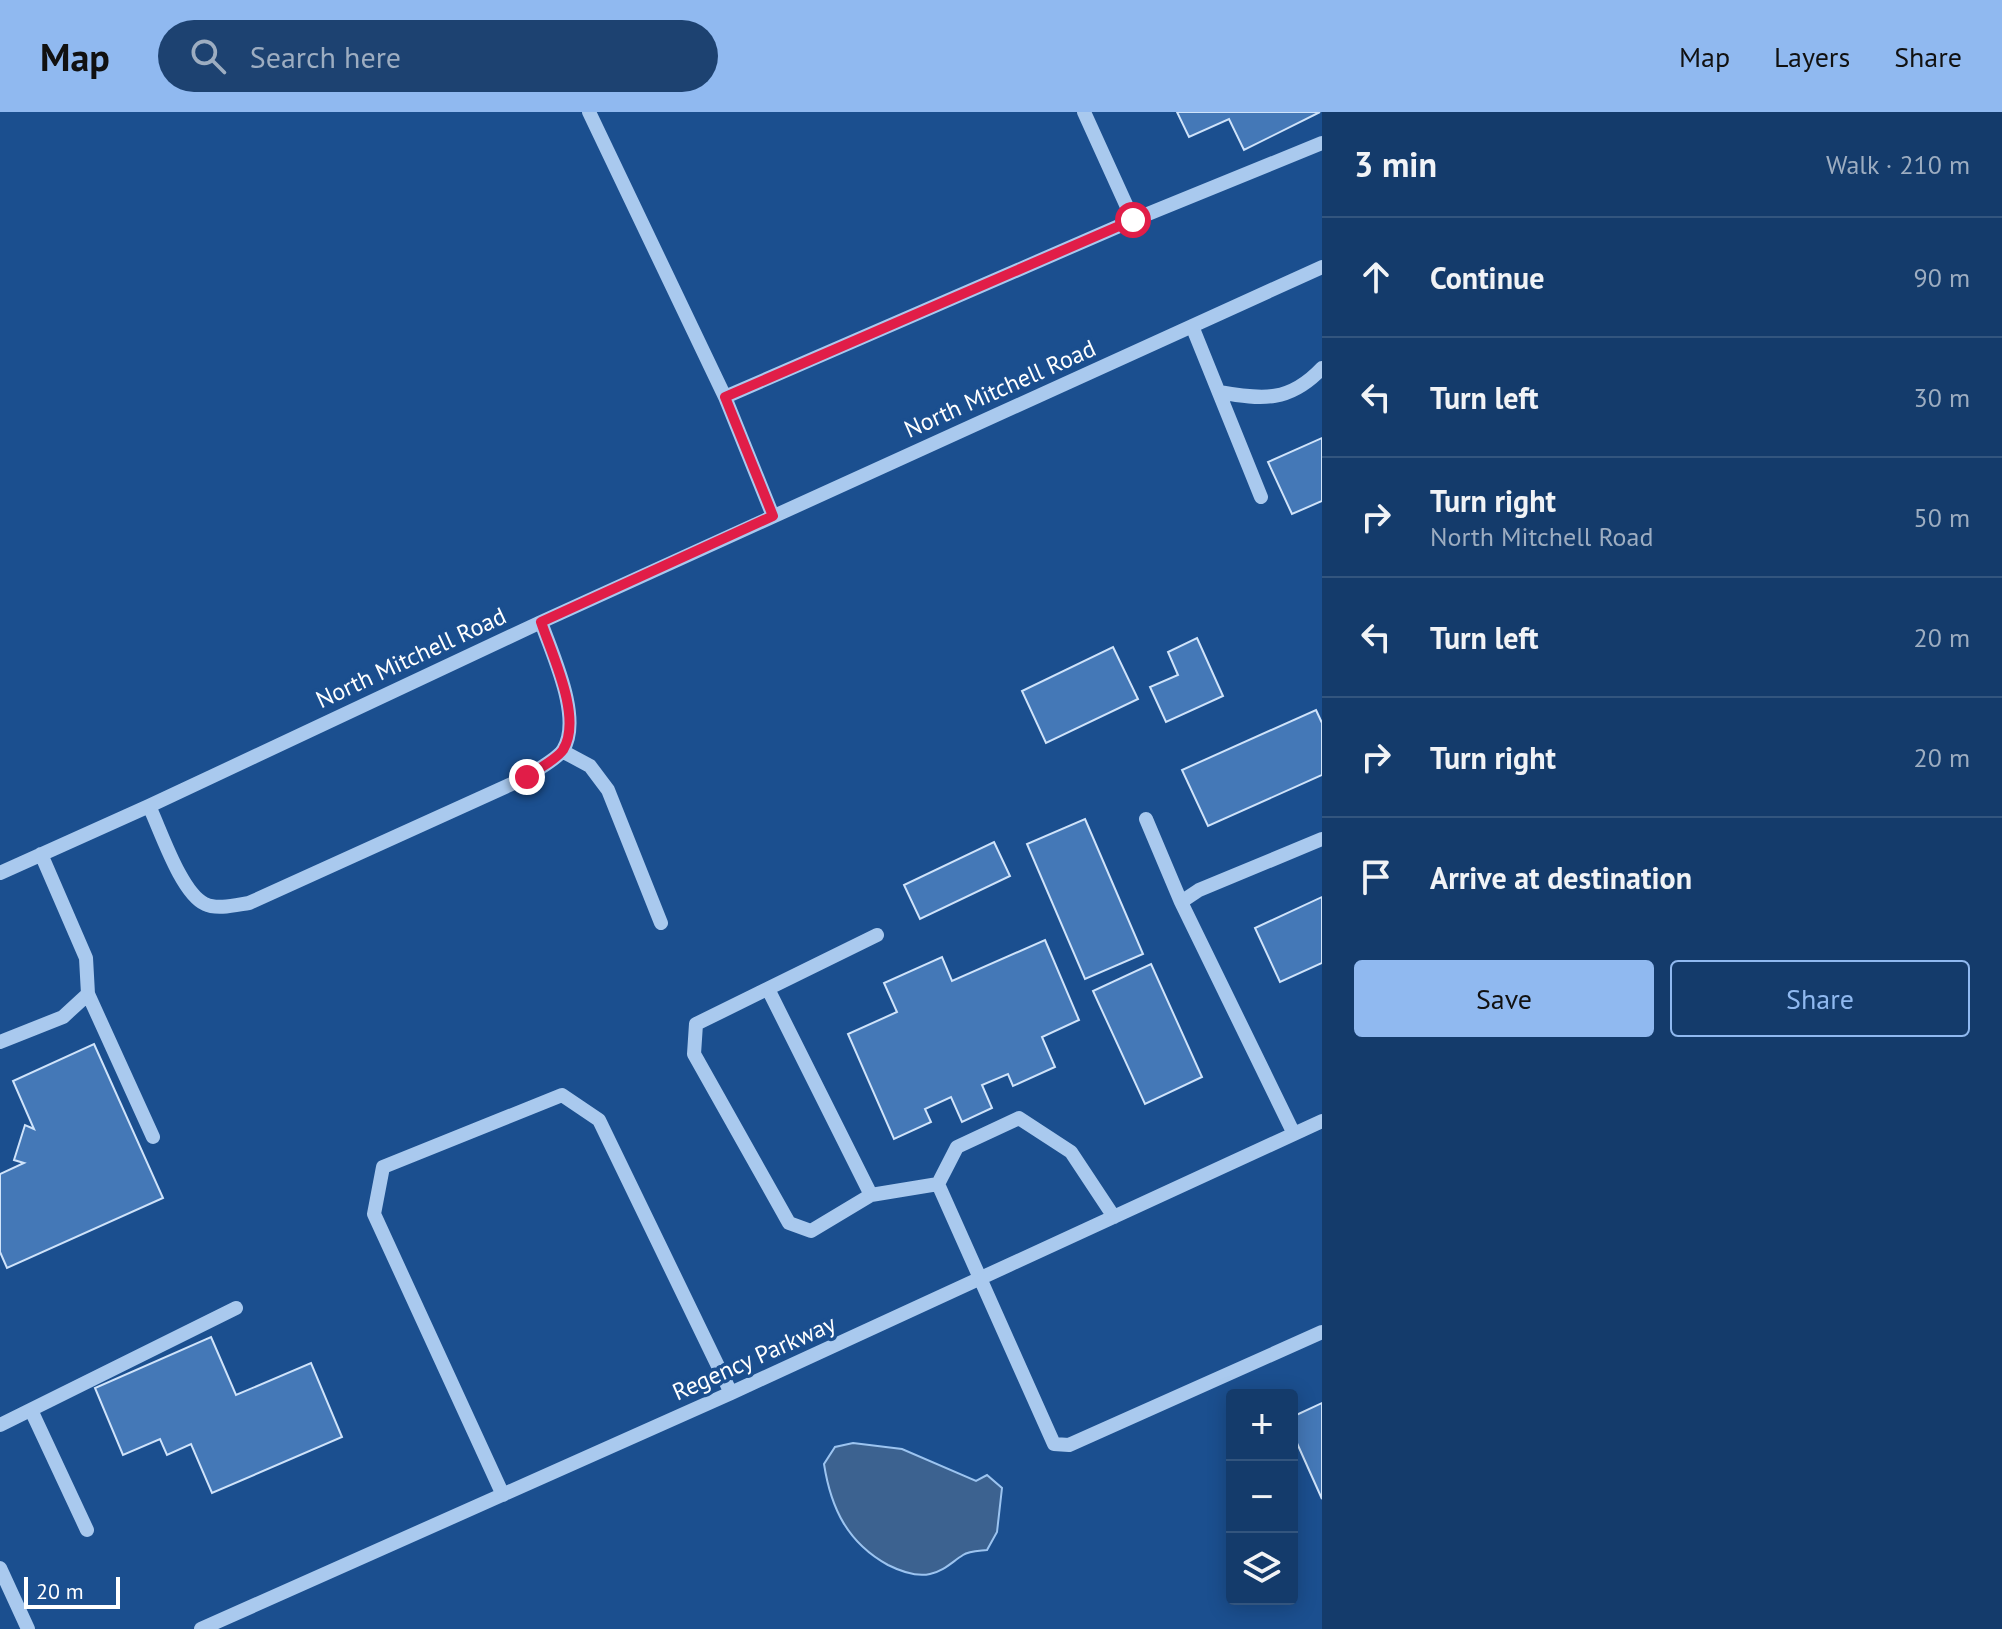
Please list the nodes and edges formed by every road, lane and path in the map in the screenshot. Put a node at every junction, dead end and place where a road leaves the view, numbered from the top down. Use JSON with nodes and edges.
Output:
{"nodes":[{"id":1,"x":589,"y":112,"type":"edge"},
{"id":2,"x":1084,"y":112,"type":"edge"},
{"id":3,"x":1322,"y":143,"type":"edge"},
{"id":4,"x":1133,"y":220,"type":"junction"},
{"id":5,"x":1322,"y":267,"type":"edge"},
{"id":6,"x":1192,"y":326,"type":"junction"},
{"id":7,"x":1322,"y":368,"type":"edge"},
{"id":8,"x":1219,"y":392,"type":"junction"},
{"id":9,"x":725,"y":397,"type":"junction"},
{"id":10,"x":1261,"y":497,"type":"dead end"},
{"id":11,"x":773,"y":516,"type":"junction"},
{"id":12,"x":541,"y":622,"type":"junction"},
{"id":13,"x":562,"y":751,"type":"junction"},
{"id":14,"x":149,"y":806,"type":"junction"},
{"id":15,"x":1146,"y":819,"type":"dead end"},
{"id":16,"x":1322,"y":839,"type":"edge"},
{"id":17,"x":41,"y":854,"type":"junction"},
{"id":18,"x":0,"y":873,"type":"edge"},
{"id":19,"x":1181,"y":902,"type":"junction"},
{"id":20,"x":661,"y":923,"type":"dead end"},
{"id":21,"x":877,"y":935,"type":"dead end"},
{"id":22,"x":768,"y":989,"type":"junction"},
{"id":23,"x":88,"y":994,"type":"junction"},
{"id":24,"x":0,"y":1042,"type":"edge"},
{"id":25,"x":1322,"y":1121,"type":"edge"},
{"id":26,"x":1294,"y":1134,"type":"junction"},
{"id":27,"x":153,"y":1137,"type":"dead end"},
{"id":28,"x":938,"y":1184,"type":"junction"},
{"id":29,"x":871,"y":1195,"type":"junction"},
{"id":30,"x":1114,"y":1217,"type":"junction"},
{"id":31,"x":980,"y":1280,"type":"junction"},
{"id":32,"x":236,"y":1308,"type":"dead end"},
{"id":33,"x":1322,"y":1332,"type":"edge"},
{"id":34,"x":731,"y":1393,"type":"junction"},
{"id":35,"x":31,"y":1410,"type":"junction"},
{"id":36,"x":0,"y":1425,"type":"edge"},
{"id":37,"x":503,"y":1495,"type":"junction"},
{"id":38,"x":87,"y":1530,"type":"dead end"},
{"id":39,"x":0,"y":1568,"type":"edge"},
{"id":40,"x":28,"y":1629,"type":"edge"},
{"id":41,"x":201,"y":1629,"type":"edge"}],
"edges":[{"from":1,"to":9,"type":"street"},
{"from":2,"to":4,"type":"street"},
{"from":3,"to":4,"type":"street"},
{"from":4,"to":9,"type":"street"},
{"from":5,"to":6,"type":"street","name":"North Mitchell Road"},
{"from":6,"to":8,"type":"street"},
{"from":6,"to":11,"type":"street","name":"North Mitchell Road"},
{"from":7,"to":8,"type":"street"},
{"from":8,"to":10,"type":"street"},
{"from":9,"to":11,"type":"street"},
{"from":11,"to":12,"type":"street","name":"North Mitchell Road"},
{"from":12,"to":13,"type":"street"},
{"from":12,"to":14,"type":"street","name":"North Mitchell Road"},
{"from":13,"to":14,"type":"street"},
{"from":13,"to":20,"type":"street"},
{"from":14,"to":17,"type":"street","name":"North Mitchell Road"},
{"from":15,"to":19,"type":"street"},
{"from":16,"to":19,"type":"street"},
{"from":17,"to":18,"type":"street","name":"North Mitchell Road"},
{"from":17,"to":23,"type":"street"},
{"from":19,"to":26,"type":"street"},
{"from":21,"to":22,"type":"street"},
{"from":22,"to":29,"type":"street"},
{"from":22,"to":29,"type":"street"},
{"from":23,"to":24,"type":"street"},
{"from":23,"to":27,"type":"street"},
{"from":25,"to":26,"type":"street","name":"Regency Parkway"},
{"from":26,"to":30,"type":"street","name":"Regency Parkway"},
{"from":28,"to":29,"type":"street"},
{"from":28,"to":30,"type":"street"},
{"from":28,"to":31,"type":"street"},
{"from":30,"to":31,"type":"street","name":"Regency Parkway"},
{"from":31,"to":33,"type":"street"},
{"from":31,"to":34,"type":"street","name":"Regency Parkway"},
{"from":32,"to":35,"type":"street"},
{"from":34,"to":37,"type":"street","name":"Regency Parkway"},
{"from":34,"to":37,"type":"street"},
{"from":35,"to":36,"type":"street"},
{"from":35,"to":38,"type":"street"},
{"from":37,"to":41,"type":"street","name":"Regency Parkway"},
{"from":39,"to":40,"type":"street"}]}
